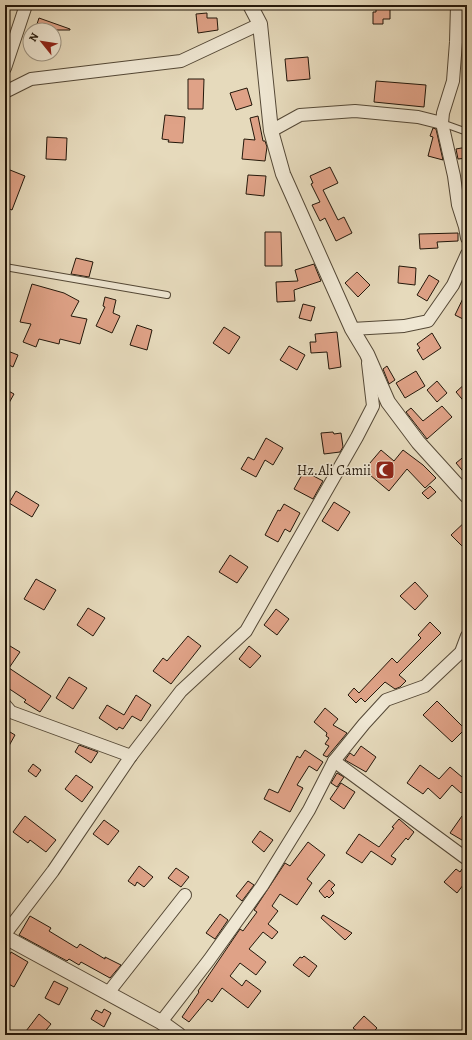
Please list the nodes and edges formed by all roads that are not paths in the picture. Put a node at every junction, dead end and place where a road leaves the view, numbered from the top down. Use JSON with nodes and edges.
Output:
{"nodes":[{"id":1,"x":26,"y":5,"type":"edge"},
{"id":2,"x":250,"y":5,"type":"edge"},
{"id":3,"x":457,"y":5,"type":"edge"},
{"id":4,"x":260,"y":24,"type":"junction"},
{"id":5,"x":5,"y":68,"type":"edge"},
{"id":6,"x":5,"y":92,"type":"edge"},
{"id":7,"x":442,"y":123,"type":"junction"},
{"id":8,"x":271,"y":131,"type":"junction"},
{"id":9,"x":467,"y":132,"type":"edge"},
{"id":10,"x":467,"y":238,"type":"edge"},
{"id":11,"x":467,"y":254,"type":"edge"},
{"id":12,"x":5,"y":267,"type":"edge"},
{"id":13,"x":167,"y":295,"type":"dead end"},
{"id":14,"x":352,"y":329,"type":"junction"},
{"id":15,"x":367,"y":354,"type":"junction"},
{"id":16,"x":467,"y":496,"type":"edge"},
{"id":17,"x":467,"y":636,"type":"edge"},
{"id":18,"x":5,"y":705,"type":"edge"},
{"id":19,"x":131,"y":756,"type":"junction"},
{"id":20,"x":334,"y":761,"type":"junction"},
{"id":21,"x":467,"y":859,"type":"edge"},
{"id":22,"x":184,"y":895,"type":"dead end"},
{"id":23,"x":5,"y":936,"type":"edge"},
{"id":24,"x":108,"y":993,"type":"junction"},
{"id":25,"x":161,"y":1022,"type":"junction"},
{"id":26,"x":179,"y":1035,"type":"edge"}],
"edges":[{"from":1,"to":5,"type":"street"},
{"from":2,"to":4,"type":"street"},
{"from":3,"to":7,"type":"street"},
{"from":4,"to":6,"type":"street"},
{"from":4,"to":8,"type":"street"},
{"from":7,"to":8,"type":"street"},
{"from":7,"to":9,"type":"lane"},
{"from":7,"to":10,"type":"street"},
{"from":8,"to":14,"type":"street"},
{"from":11,"to":14,"type":"street"},
{"from":12,"to":13,"type":"lane"},
{"from":14,"to":15,"type":"street"},
{"from":15,"to":16,"type":"street"},
{"from":15,"to":19,"type":"street"},
{"from":17,"to":20,"type":"street"},
{"from":18,"to":19,"type":"street"},
{"from":19,"to":23,"type":"street"},
{"from":20,"to":21,"type":"street"},
{"from":20,"to":25,"type":"street"},
{"from":22,"to":24,"type":"street"},
{"from":23,"to":24,"type":"street"},
{"from":24,"to":25,"type":"street"},
{"from":25,"to":26,"type":"street"}]}
